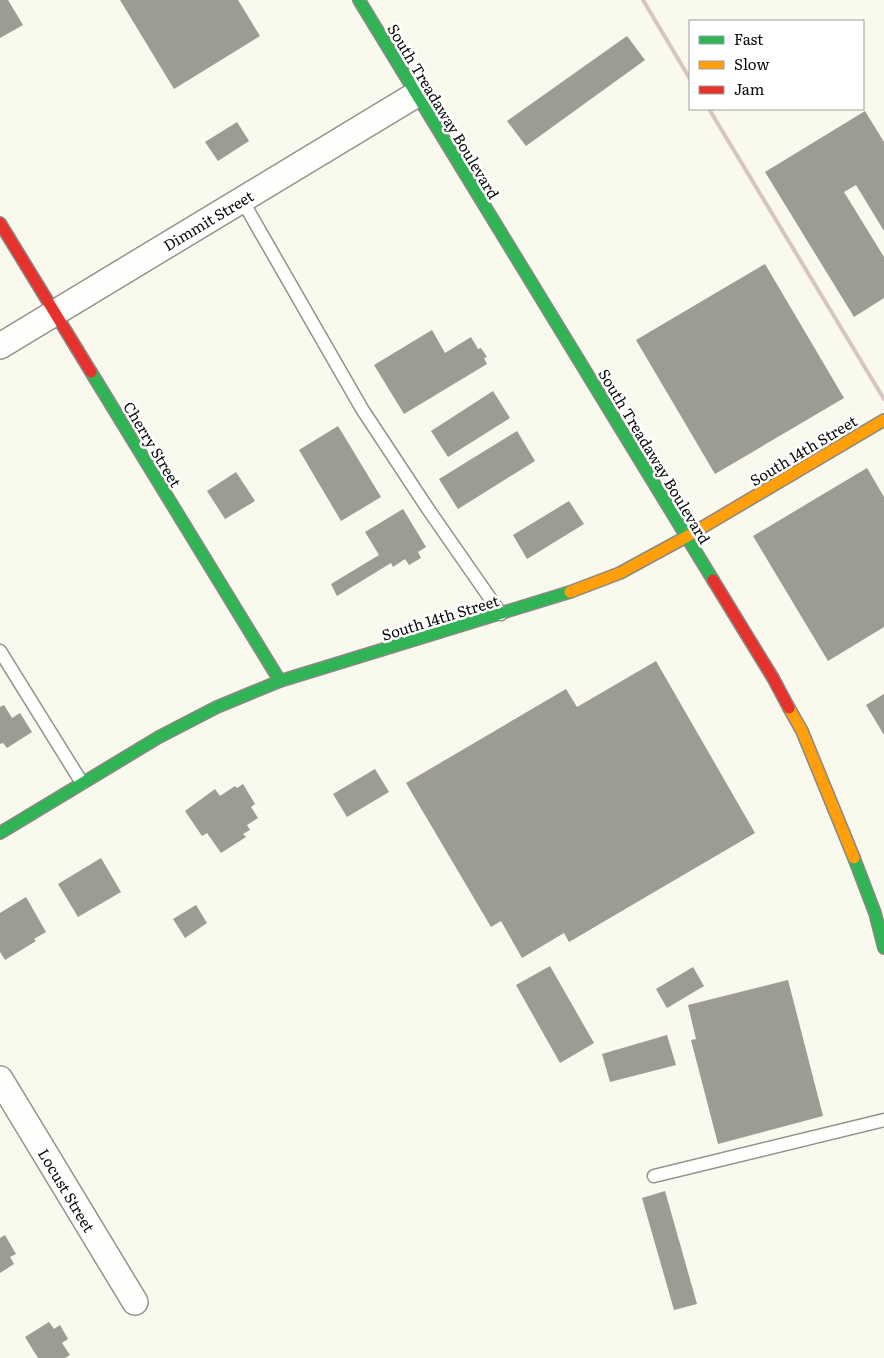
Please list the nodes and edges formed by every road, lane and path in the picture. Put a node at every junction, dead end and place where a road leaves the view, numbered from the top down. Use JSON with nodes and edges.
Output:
{"nodes":[{"id":1,"x":359,"y":0,"type":"edge"},
{"id":2,"x":417,"y":94,"type":"junction"},
{"id":3,"x":242,"y":200,"type":"junction"},
{"id":4,"x":0,"y":223,"type":"edge"},
{"id":5,"x":54,"y":313,"type":"junction"},
{"id":6,"x":0,"y":346,"type":"edge"},
{"id":7,"x":884,"y":420,"type":"edge"},
{"id":8,"x":686,"y":537,"type":"junction"},
{"id":9,"x":501,"y":614,"type":"junction"},
{"id":10,"x":0,"y":651,"type":"edge"},
{"id":11,"x":280,"y":681,"type":"junction"},
{"id":12,"x":82,"y":783,"type":"junction"},
{"id":13,"x":0,"y":833,"type":"edge"},
{"id":14,"x":884,"y":948,"type":"edge"},
{"id":15,"x":0,"y":1079,"type":"edge"},
{"id":16,"x":884,"y":1120,"type":"edge"},
{"id":17,"x":654,"y":1176,"type":"dead end"},
{"id":18,"x":135,"y":1302,"type":"dead end"}],
"edges":[{"from":1,"to":2,"type":"main road","name":"South Treadaway Boulevard"},
{"from":2,"to":3,"type":"street","name":"Dimmit Street"},
{"from":2,"to":8,"type":"main road","name":"South Treadaway Boulevard"},
{"from":3,"to":5,"type":"street","name":"Dimmit Street"},
{"from":3,"to":9,"type":"lane"},
{"from":4,"to":5,"type":"main road","name":"Cherry Street"},
{"from":5,"to":6,"type":"street","name":"Dimmit Street"},
{"from":5,"to":11,"type":"main road","name":"Cherry Street"},
{"from":7,"to":8,"type":"main road","name":"South 14th Street"},
{"from":8,"to":9,"type":"main road","name":"South 14th Street"},
{"from":8,"to":14,"type":"main road","name":"South Treadaway Boulevard"},
{"from":9,"to":11,"type":"main road","name":"South 14th Street"},
{"from":10,"to":12,"type":"lane"},
{"from":11,"to":12,"type":"main road","name":"South 14th Street"},
{"from":12,"to":13,"type":"main road","name":"South 14th Street"},
{"from":15,"to":18,"type":"street","name":"Locust Street"},
{"from":16,"to":17,"type":"lane"}]}
